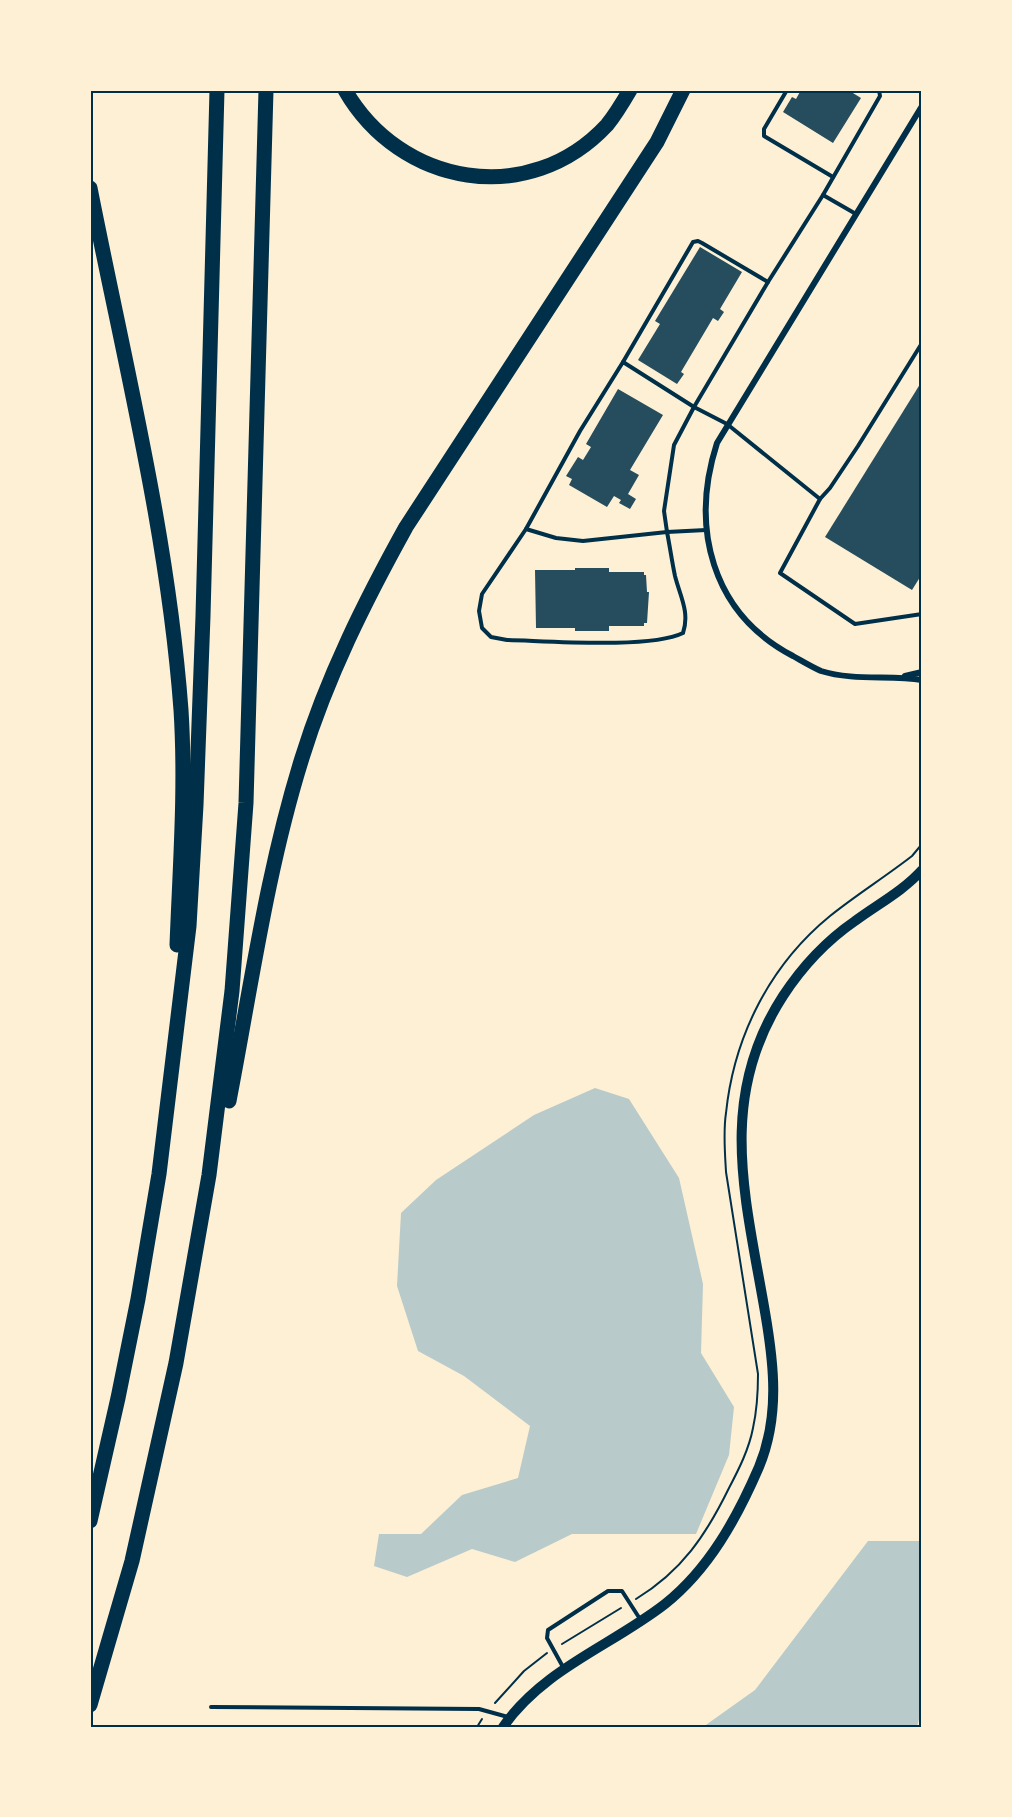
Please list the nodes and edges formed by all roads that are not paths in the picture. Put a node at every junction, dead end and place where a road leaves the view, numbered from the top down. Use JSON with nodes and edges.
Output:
{"nodes":[{"id":1,"x":217,"y":90,"type":"edge"},
{"id":2,"x":266,"y":90,"type":"edge"},
{"id":3,"x":345,"y":90,"type":"edge"},
{"id":4,"x":630,"y":90,"type":"edge"},
{"id":5,"x":683,"y":90,"type":"edge"},
{"id":6,"x":787,"y":90,"type":"edge"},
{"id":7,"x":879,"y":90,"type":"edge"},
{"id":8,"x":922,"y":106,"type":"edge"},
{"id":9,"x":833,"y":177,"type":"junction"},
{"id":10,"x":90,"y":188,"type":"edge"},
{"id":11,"x":823,"y":195,"type":"junction"},
{"id":12,"x":856,"y":214,"type":"junction"},
{"id":13,"x":768,"y":282,"type":"junction"},
{"id":14,"x":922,"y":343,"type":"edge"},
{"id":15,"x":623,"y":362,"type":"junction"},
{"id":16,"x":694,"y":407,"type":"junction"},
{"id":17,"x":727,"y":424,"type":"junction"},
{"id":18,"x":820,"y":499,"type":"junction"},
{"id":19,"x":526,"y":529,"type":"junction"},
{"id":20,"x":706,"y":530,"type":"junction"},
{"id":21,"x":667,"y":532,"type":"junction"},
{"id":22,"x":922,"y":614,"type":"edge"},
{"id":23,"x":922,"y":672,"type":"edge"},
{"id":24,"x":901,"y":676,"type":"junction"},
{"id":25,"x":922,"y":680,"type":"edge"},
{"id":26,"x":922,"y":870,"type":"edge"},
{"id":27,"x":175,"y":1052,"type":"junction"},
{"id":28,"x":197,"y":1247,"type":"junction"},
{"id":29,"x":90,"y":1521,"type":"edge"},
{"id":30,"x":640,"y":1620,"type":"junction"},
{"id":31,"x":564,"y":1669,"type":"junction"},
{"id":32,"x":90,"y":1705,"type":"edge"},
{"id":33,"x":211,"y":1707,"type":"dead end"},
{"id":34,"x":506,"y":1722,"type":"edge"}],
"edges":[{"from":1,"to":27,"type":"highway"},
{"from":2,"to":28,"type":"highway"},
{"from":3,"to":4,"type":"highway"},
{"from":5,"to":28,"type":"highway"},
{"from":6,"to":9,"type":"lane"},
{"from":7,"to":9,"type":"lane"},
{"from":8,"to":12,"type":"street"},
{"from":9,"to":11,"type":"lane"},
{"from":10,"to":27,"type":"highway"},
{"from":11,"to":12,"type":"lane"},
{"from":11,"to":13,"type":"lane"},
{"from":12,"to":17,"type":"street"},
{"from":13,"to":15,"type":"lane"},
{"from":13,"to":16,"type":"lane"},
{"from":14,"to":18,"type":"lane"},
{"from":15,"to":16,"type":"lane"},
{"from":15,"to":19,"type":"lane"},
{"from":16,"to":17,"type":"lane"},
{"from":16,"to":21,"type":"lane"},
{"from":17,"to":18,"type":"lane"},
{"from":17,"to":20,"type":"street"},
{"from":18,"to":22,"type":"lane"},
{"from":19,"to":21,"type":"lane"},
{"from":19,"to":21,"type":"lane"},
{"from":20,"to":21,"type":"lane"},
{"from":20,"to":24,"type":"street"},
{"from":23,"to":24,"type":"street"},
{"from":24,"to":25,"type":"street"},
{"from":26,"to":30,"type":"street"},
{"from":27,"to":29,"type":"highway"},
{"from":28,"to":32,"type":"highway"},
{"from":30,"to":31,"type":"street"},
{"from":30,"to":31,"type":"lane"},
{"from":31,"to":34,"type":"street"},
{"from":33,"to":34,"type":"lane"}]}
